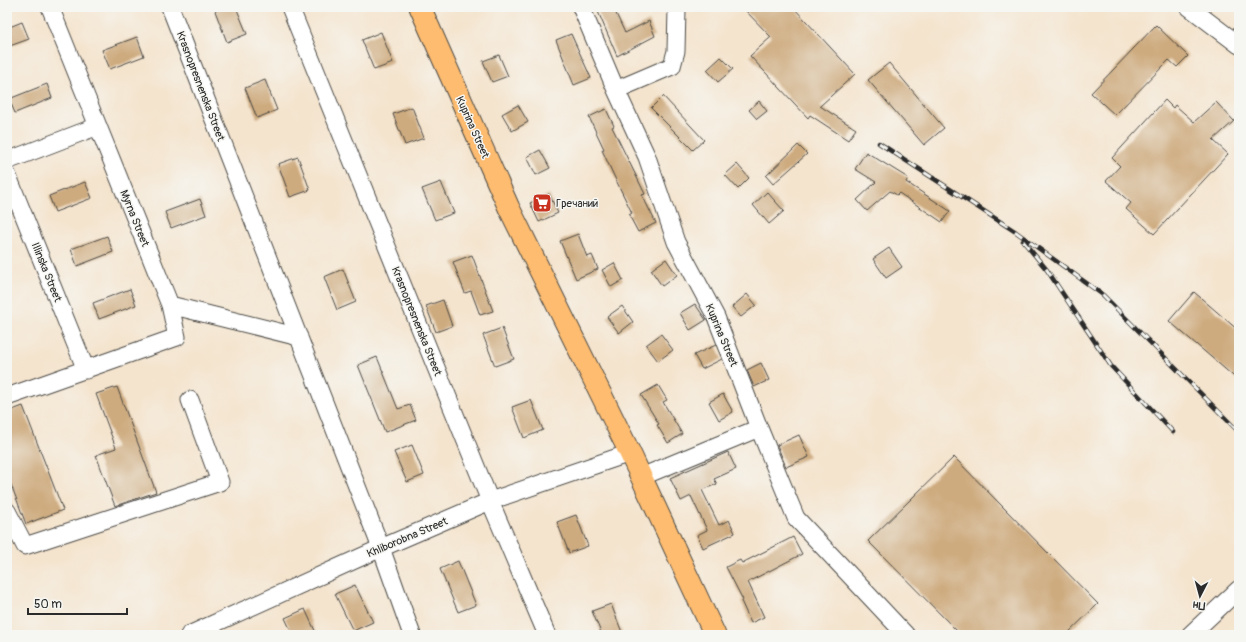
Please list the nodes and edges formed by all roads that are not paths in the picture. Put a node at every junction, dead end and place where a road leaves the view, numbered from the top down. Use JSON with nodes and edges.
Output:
{"nodes":[{"id":1,"x":50,"y":7,"type":"edge"},
{"id":2,"x":170,"y":7,"type":"edge"},
{"id":3,"x":290,"y":7,"type":"edge"},
{"id":4,"x":581,"y":7,"type":"edge"},
{"id":5,"x":676,"y":7,"type":"edge"},
{"id":6,"x":1190,"y":7,"type":"edge"},
{"id":7,"x":423,"y":8,"type":"edge"},
{"id":8,"x":1239,"y":45,"type":"edge"},
{"id":9,"x":616,"y":90,"type":"junction"},
{"id":10,"x":98,"y":126,"type":"junction"},
{"id":11,"x":7,"y":161,"type":"edge"},
{"id":12,"x":7,"y":174,"type":"edge"},
{"id":13,"x":170,"y":305,"type":"junction"},
{"id":14,"x":299,"y":337,"type":"junction"},
{"id":15,"x":86,"y":370,"type":"junction"},
{"id":16,"x":7,"y":397,"type":"edge"},
{"id":17,"x":190,"y":400,"type":"dead end"},
{"id":18,"x":759,"y":428,"type":"junction"},
{"id":19,"x":630,"y":453,"type":"junction"},
{"id":20,"x":641,"y":477,"type":"junction"},
{"id":21,"x":490,"y":501,"type":"junction"},
{"id":22,"x":7,"y":511,"type":"edge"},
{"id":23,"x":381,"y":548,"type":"junction"},
{"id":24,"x":1239,"y":589,"type":"edge"},
{"id":25,"x":189,"y":635,"type":"edge"},
{"id":26,"x":412,"y":635,"type":"edge"},
{"id":27,"x":547,"y":635,"type":"edge"},
{"id":28,"x":715,"y":635,"type":"edge"},
{"id":29,"x":906,"y":635,"type":"edge"},
{"id":30,"x":1190,"y":635,"type":"edge"}],
"edges":[{"from":1,"to":10,"type":"street","name":"Myrna Street"},
{"from":2,"to":14,"type":"street","name":"Krasnopresnenska Street"},
{"from":3,"to":21,"type":"street","name":"Krasnopresnenska Street"},
{"from":4,"to":9,"type":"street","name":"Kuprina Street"},
{"from":5,"to":9,"type":"street"},
{"from":6,"to":8,"type":"street"},
{"from":7,"to":19,"type":"main road","name":"Kuprina Street"},
{"from":9,"to":18,"type":"street","name":"Kuprina Street"},
{"from":10,"to":11,"type":"street"},
{"from":10,"to":13,"type":"street","name":"Myrna Street"},
{"from":12,"to":15,"type":"street","name":"Illinska Street"},
{"from":13,"to":14,"type":"street"},
{"from":13,"to":15,"type":"street","name":"Myrna Street"},
{"from":14,"to":23,"type":"street","name":"Krasnopresnenska Street"},
{"from":15,"to":16,"type":"street"},
{"from":17,"to":22,"type":"street"},
{"from":18,"to":20,"type":"street"},
{"from":18,"to":29,"type":"street","name":"Kuprina Street"},
{"from":19,"to":20,"type":"main road","name":"Kuprina Street"},
{"from":19,"to":21,"type":"street","name":"Khliborobna Street"},
{"from":20,"to":28,"type":"main road","name":"Kuprina Street"},
{"from":21,"to":23,"type":"street","name":"Khliborobna Street"},
{"from":21,"to":27,"type":"street","name":"Krasnopresnenska Street"},
{"from":23,"to":25,"type":"street","name":"Khliborobna Street"},
{"from":23,"to":26,"type":"street","name":"Krasnopresnenska Street"},
{"from":24,"to":30,"type":"street"}]}
